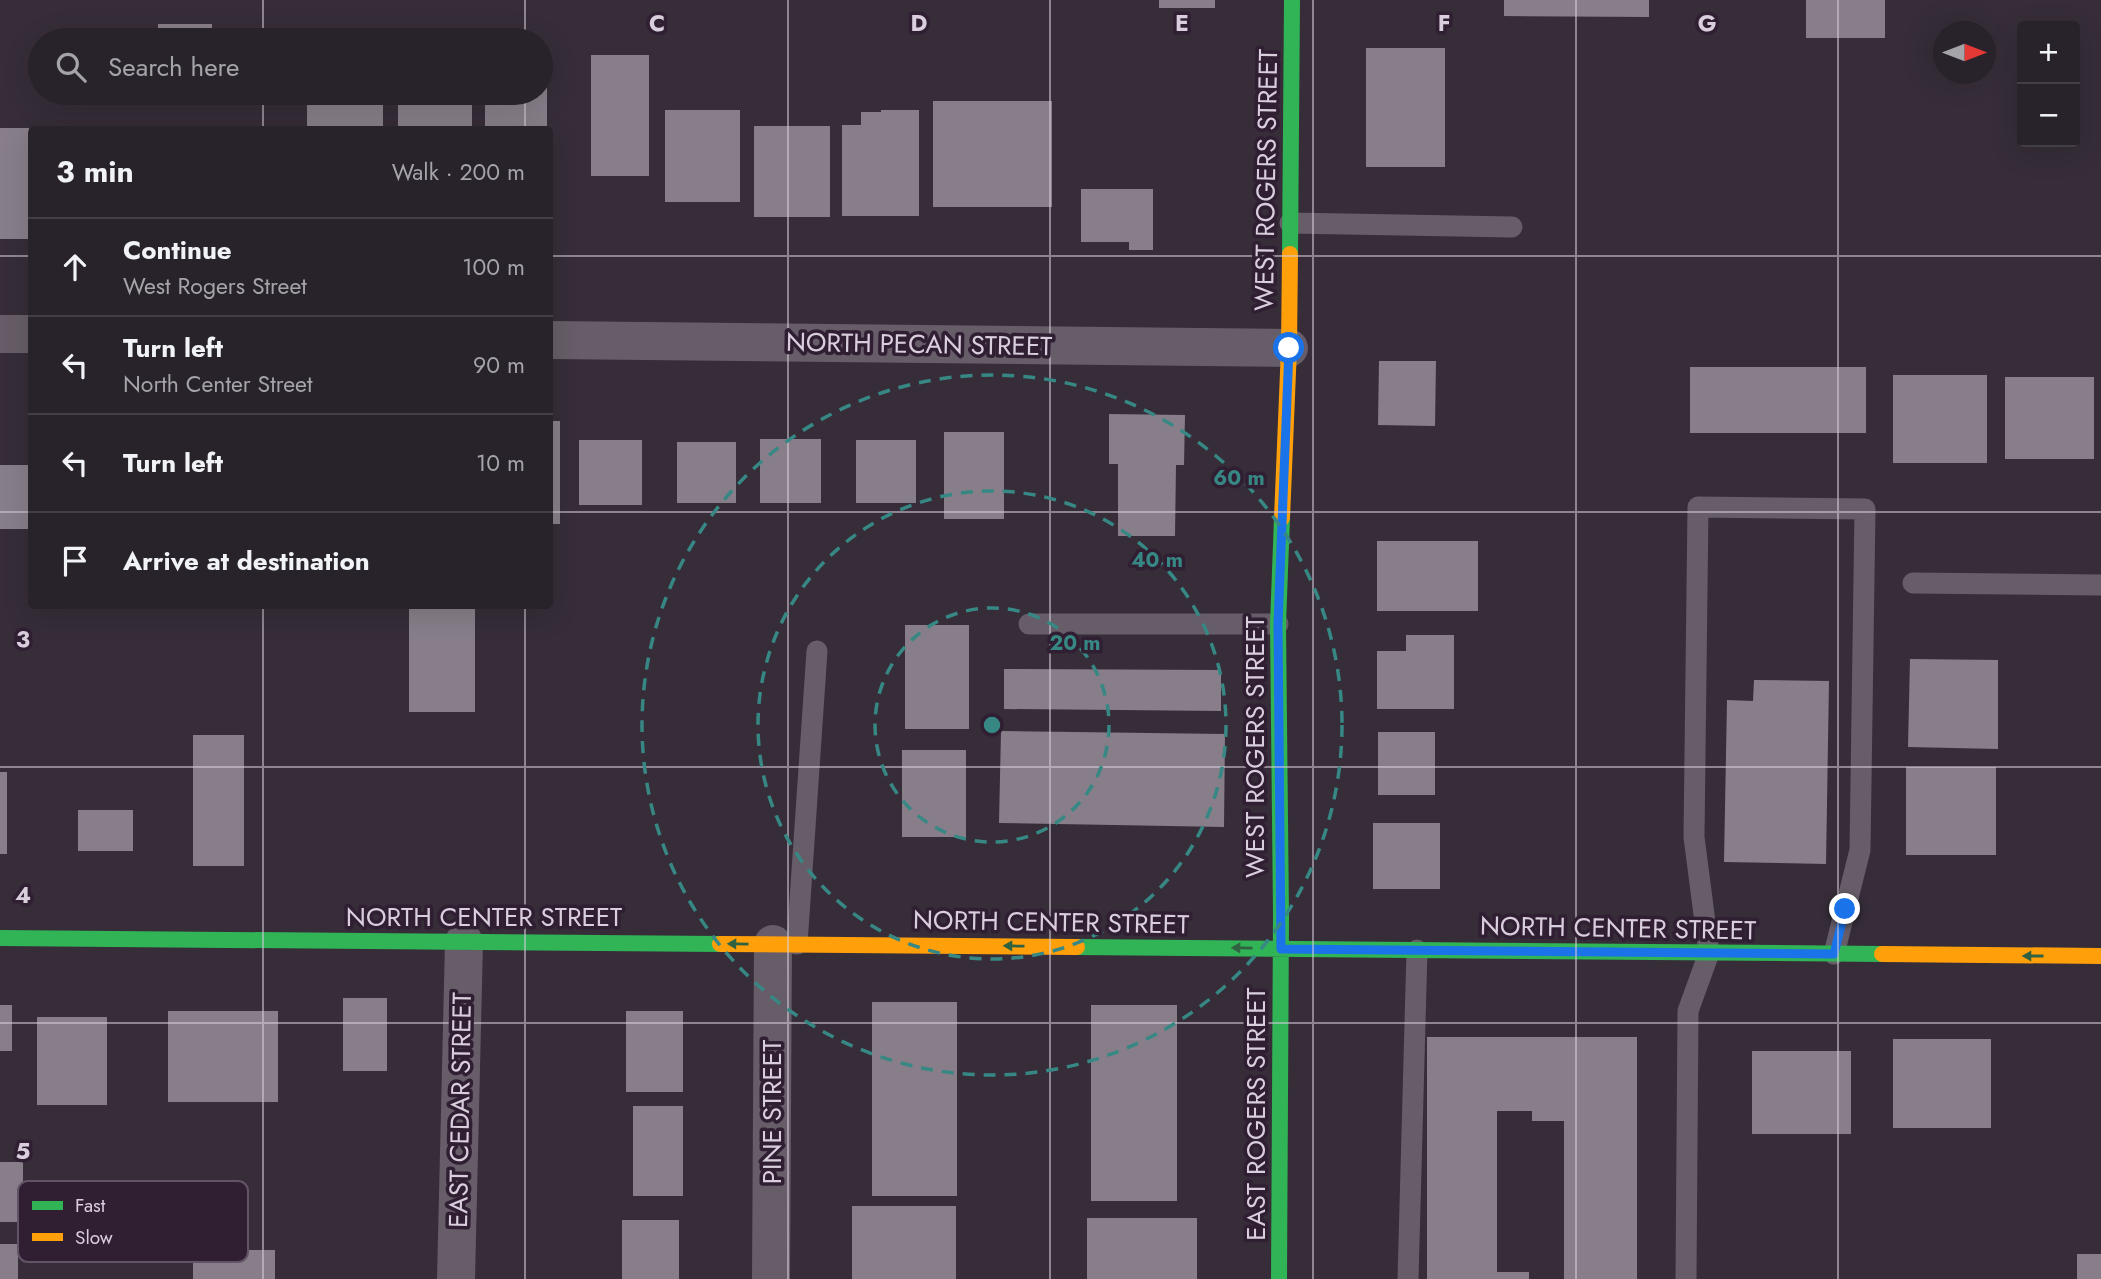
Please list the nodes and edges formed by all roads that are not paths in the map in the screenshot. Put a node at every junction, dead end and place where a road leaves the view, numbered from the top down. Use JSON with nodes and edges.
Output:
{"nodes":[{"id":1,"x":1292,"y":0,"type":"edge"},
{"id":2,"x":1290,"y":223,"type":"junction"},
{"id":3,"x":1512,"y":227,"type":"dead end"},
{"id":4,"x":0,"y":334,"type":"edge"},
{"id":5,"x":28,"y":334,"type":"edge"},
{"id":6,"x":553,"y":340,"type":"edge"},
{"id":7,"x":1289,"y":348,"type":"junction"},
{"id":8,"x":1913,"y":583,"type":"dead end"},
{"id":9,"x":2101,"y":585,"type":"edge"},
{"id":10,"x":1029,"y":624,"type":"dead end"},
{"id":11,"x":1278,"y":624,"type":"junction"},
{"id":12,"x":817,"y":651,"type":"dead end"},
{"id":13,"x":0,"y":938,"type":"edge"},
{"id":14,"x":464,"y":942,"type":"junction"},
{"id":15,"x":785,"y":944,"type":"junction"},
{"id":16,"x":1281,"y":949,"type":"junction"},
{"id":17,"x":1417,"y":950,"type":"junction"},
{"id":18,"x":1709,"y":953,"type":"junction"},
{"id":19,"x":1834,"y":954,"type":"junction"},
{"id":20,"x":2101,"y":956,"type":"edge"},
{"id":21,"x":456,"y":1279,"type":"edge"},
{"id":22,"x":771,"y":1279,"type":"edge"},
{"id":23,"x":1279,"y":1279,"type":"edge"},
{"id":24,"x":1409,"y":1279,"type":"edge"},
{"id":25,"x":1686,"y":1279,"type":"edge"}],
"edges":[{"from":1,"to":2,"type":"main road","name":"WEST ROGERS STREET"},
{"from":2,"to":3,"type":"lane"},
{"from":2,"to":7,"type":"main road","name":"WEST ROGERS STREET"},
{"from":4,"to":5,"type":"street"},
{"from":6,"to":7,"type":"street","name":"NORTH PECAN STREET"},
{"from":7,"to":11,"type":"main road","name":"WEST ROGERS STREET"},
{"from":8,"to":9,"type":"lane"},
{"from":10,"to":11,"type":"lane"},
{"from":11,"to":16,"type":"main road","name":"WEST ROGERS STREET"},
{"from":12,"to":15,"type":"lane"},
{"from":13,"to":14,"type":"main road","name":"NORTH CENTER STREET"},
{"from":15,"to":14,"type":"main road","name":"NORTH CENTER STREET","one_way":true},
{"from":14,"to":21,"type":"street","name":"EAST CEDAR STREET"},
{"from":16,"to":15,"type":"main road","name":"NORTH CENTER STREET","one_way":true},
{"from":15,"to":22,"type":"street","name":"PINE STREET"},
{"from":16,"to":17,"type":"main road","name":"NORTH CENTER STREET"},
{"from":16,"to":23,"type":"main road","name":"EAST ROGERS STREET"},
{"from":17,"to":18,"type":"main road","name":"NORTH CENTER STREET"},
{"from":17,"to":24,"type":"lane"},
{"from":18,"to":19,"type":"main road","name":"NORTH CENTER STREET"},
{"from":18,"to":19,"type":"lane"},
{"from":18,"to":25,"type":"lane"},
{"from":20,"to":19,"type":"main road","name":"NORTH CENTER STREET","one_way":true}]}
